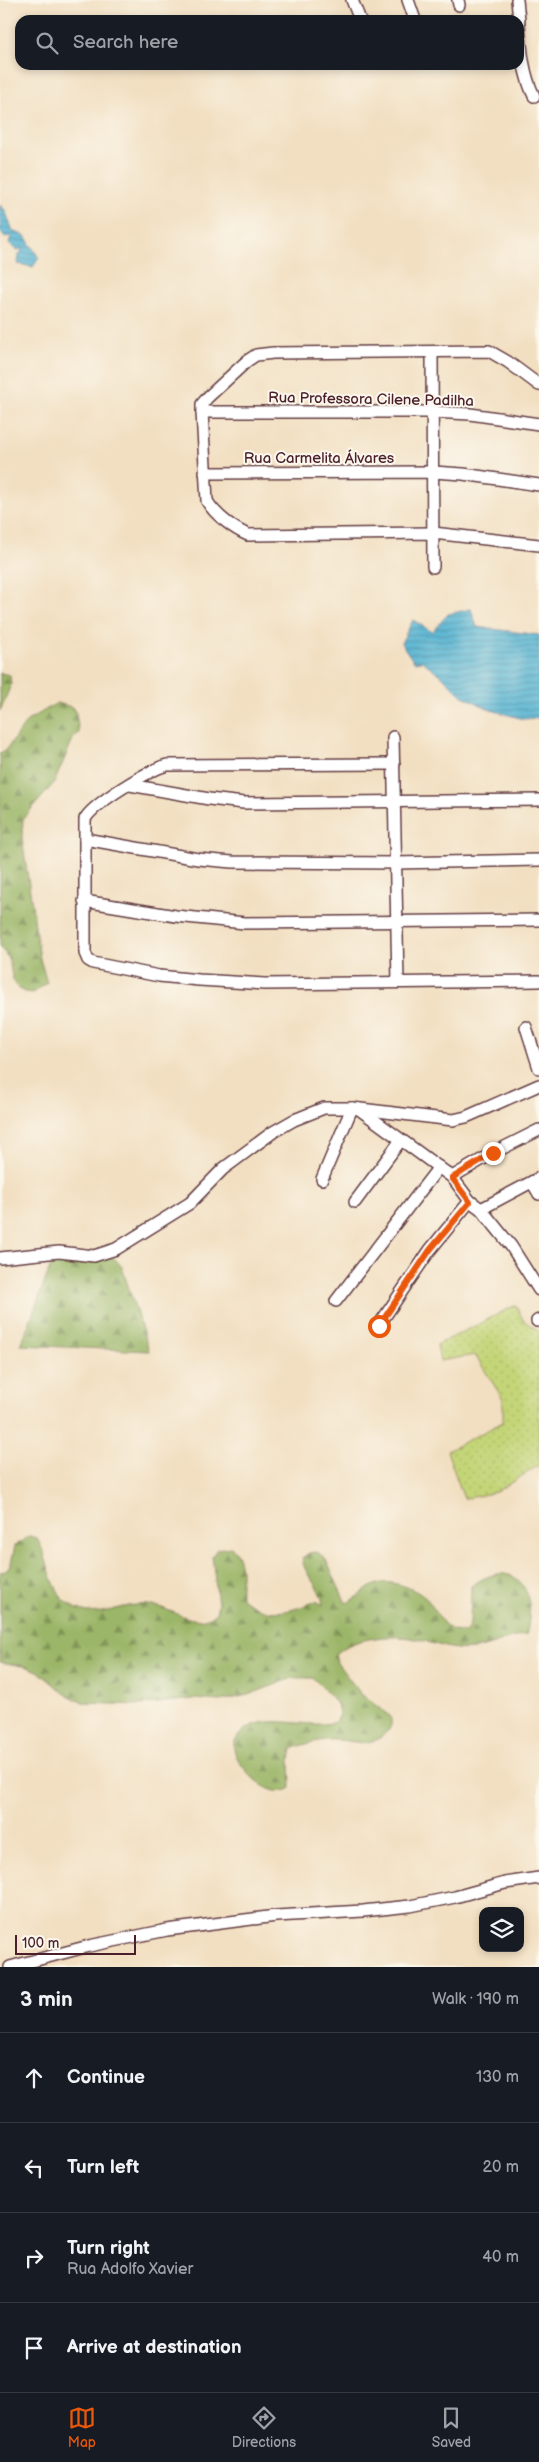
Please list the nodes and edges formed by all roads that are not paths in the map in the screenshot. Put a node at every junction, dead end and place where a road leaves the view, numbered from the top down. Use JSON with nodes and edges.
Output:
{"nodes":[{"id":1,"x":352,"y":0,"type":"edge"},
{"id":2,"x":408,"y":0,"type":"edge"},
{"id":3,"x":517,"y":0,"type":"edge"},
{"id":4,"x":358,"y":15,"type":"edge"},
{"id":5,"x":413,"y":15,"type":"edge"},
{"id":6,"x":518,"y":15,"type":"edge"},
{"id":7,"x":524,"y":60,"type":"edge"},
{"id":8,"x":534,"y":96,"type":"dead end"},
{"id":9,"x":432,"y":352,"type":"junction"},
{"id":10,"x":539,"y":385,"type":"edge"},
{"id":11,"x":202,"y":412,"type":"junction"},
{"id":12,"x":433,"y":412,"type":"junction"},
{"id":13,"x":539,"y":424,"type":"edge"},
{"id":14,"x":205,"y":472,"type":"junction"},
{"id":15,"x":433,"y":472,"type":"junction"},
{"id":16,"x":539,"y":485,"type":"edge"},
{"id":17,"x":433,"y":533,"type":"junction"},
{"id":18,"x":539,"y":545,"type":"edge"},
{"id":19,"x":433,"y":567,"type":"dead end"},
{"id":20,"x":393,"y":737,"type":"dead end"},
{"id":21,"x":394,"y":764,"type":"junction"},
{"id":22,"x":130,"y":785,"type":"junction"},
{"id":23,"x":539,"y":800,"type":"edge"},
{"id":24,"x":395,"y":802,"type":"junction"},
{"id":25,"x":85,"y":839,"type":"junction"},
{"id":26,"x":539,"y":860,"type":"edge"},
{"id":27,"x":396,"y":863,"type":"junction"},
{"id":28,"x":84,"y":901,"type":"junction"},
{"id":29,"x":396,"y":920,"type":"junction"},
{"id":30,"x":539,"y":920,"type":"edge"},
{"id":31,"x":539,"y":981,"type":"edge"},
{"id":32,"x":398,"y":982,"type":"junction"},
{"id":33,"x":526,"y":1026,"type":"dead end"},
{"id":34,"x":534,"y":1041,"type":"edge"},
{"id":35,"x":539,"y":1068,"type":"edge"},
{"id":36,"x":539,"y":1085,"type":"edge"},
{"id":37,"x":354,"y":1108,"type":"junction"},
{"id":38,"x":539,"y":1130,"type":"edge"},
{"id":39,"x":401,"y":1140,"type":"junction"},
{"id":40,"x":439,"y":1167,"type":"junction"},
{"id":41,"x":452,"y":1178,"type":"junction"},
{"id":42,"x":322,"y":1179,"type":"dead end"},
{"id":43,"x":536,"y":1180,"type":"edge"},
{"id":44,"x":539,"y":1194,"type":"edge"},
{"id":45,"x":355,"y":1202,"type":"dead end"},
{"id":46,"x":470,"y":1202,"type":"junction"},
{"id":47,"x":481,"y":1209,"type":"junction"},
{"id":48,"x":0,"y":1258,"type":"edge"},
{"id":49,"x":539,"y":1290,"type":"edge"},
{"id":50,"x":336,"y":1301,"type":"dead end"},
{"id":51,"x":379,"y":1326,"type":"dead end"},
{"id":52,"x":539,"y":1878,"type":"edge"},
{"id":53,"x":10,"y":1967,"type":"edge"}],
"edges":[{"from":1,"to":4,"type":"street"},
{"from":2,"to":5,"type":"street"},
{"from":3,"to":6,"type":"street"},
{"from":7,"to":8,"type":"street"},
{"from":9,"to":10,"type":"street"},
{"from":9,"to":11,"type":"street"},
{"from":9,"to":12,"type":"street"},
{"from":11,"to":12,"type":"street","name":"Rua Professora Cilene Padilha"},
{"from":11,"to":14,"type":"street"},
{"from":12,"to":13,"type":"street","name":"Rua Professora Cilene Padilha"},
{"from":12,"to":15,"type":"street"},
{"from":14,"to":15,"type":"street","name":"Rua Carmelita Álvares"},
{"from":14,"to":17,"type":"street"},
{"from":15,"to":16,"type":"street","name":"Rua Carmelita Álvares"},
{"from":15,"to":17,"type":"street"},
{"from":17,"to":18,"type":"street"},
{"from":17,"to":19,"type":"street"},
{"from":20,"to":21,"type":"street"},
{"from":21,"to":22,"type":"street"},
{"from":21,"to":24,"type":"street"},
{"from":22,"to":24,"type":"street"},
{"from":22,"to":25,"type":"street"},
{"from":23,"to":24,"type":"street"},
{"from":24,"to":27,"type":"street"},
{"from":25,"to":27,"type":"street"},
{"from":25,"to":28,"type":"street"},
{"from":26,"to":27,"type":"street"},
{"from":27,"to":29,"type":"street"},
{"from":28,"to":29,"type":"street"},
{"from":28,"to":32,"type":"street"},
{"from":29,"to":30,"type":"street"},
{"from":29,"to":32,"type":"street"},
{"from":31,"to":32,"type":"street"},
{"from":33,"to":34,"type":"street"},
{"from":34,"to":35,"type":"street"},
{"from":36,"to":37,"type":"street"},
{"from":37,"to":39,"type":"street"},
{"from":37,"to":42,"type":"street"},
{"from":37,"to":48,"type":"street"},
{"from":38,"to":41,"type":"street"},
{"from":39,"to":40,"type":"street"},
{"from":39,"to":45,"type":"street"},
{"from":40,"to":41,"type":"street"},
{"from":40,"to":50,"type":"street"},
{"from":41,"to":46,"type":"street"},
{"from":43,"to":44,"type":"street"},
{"from":43,"to":47,"type":"street"},
{"from":46,"to":47,"type":"street"},
{"from":46,"to":51,"type":"street"},
{"from":47,"to":49,"type":"street"},
{"from":52,"to":53,"type":"street"}]}
